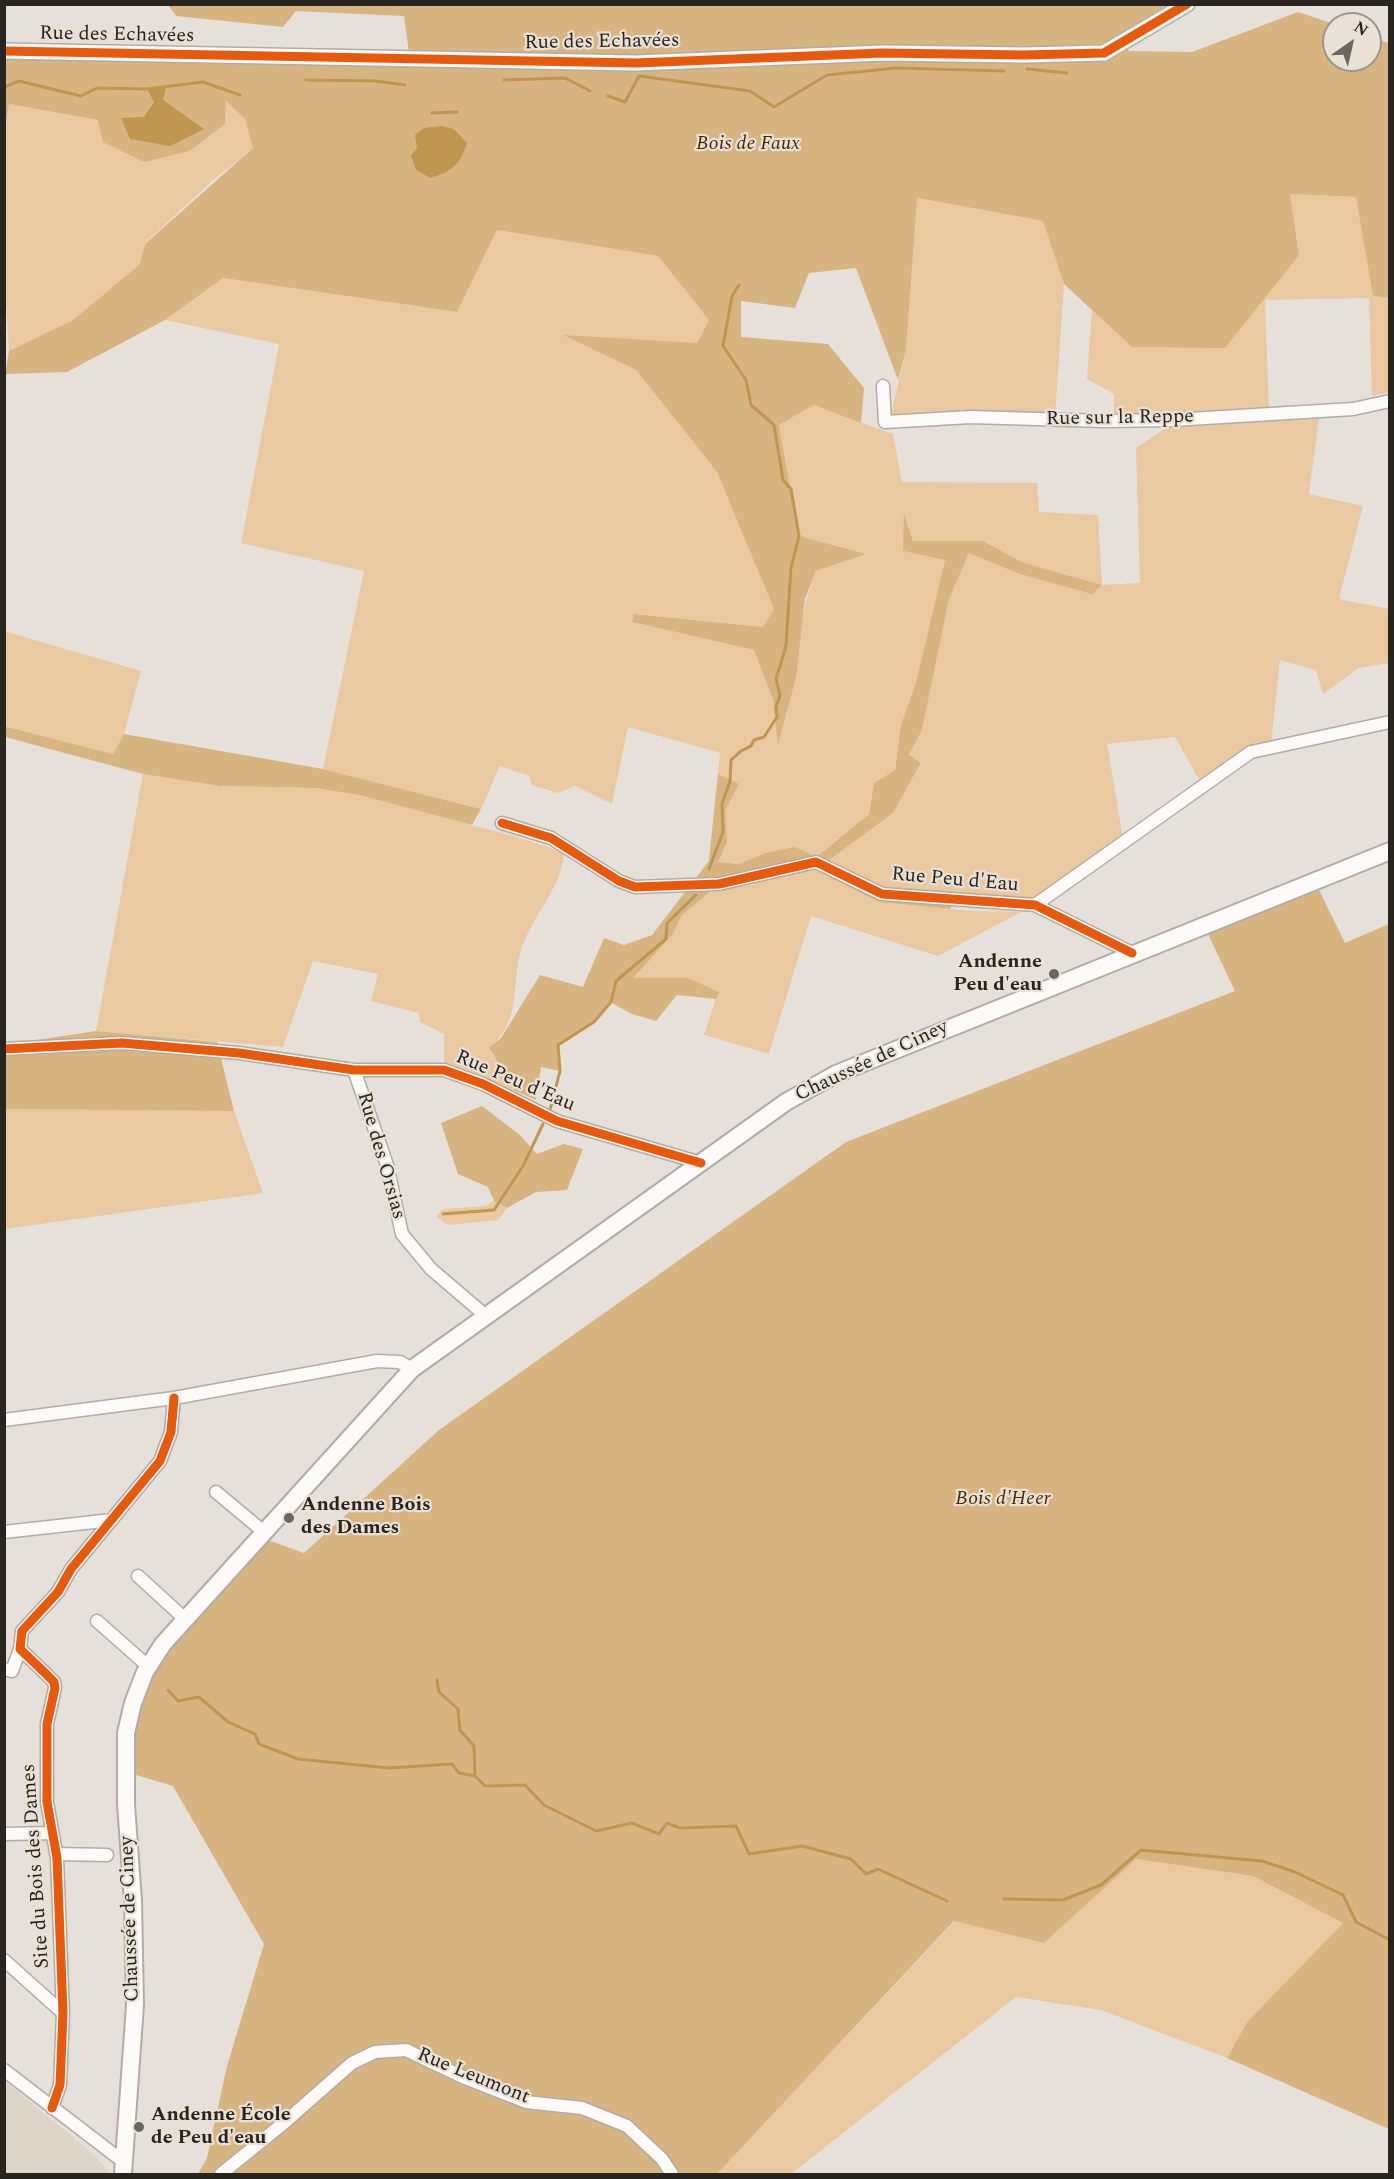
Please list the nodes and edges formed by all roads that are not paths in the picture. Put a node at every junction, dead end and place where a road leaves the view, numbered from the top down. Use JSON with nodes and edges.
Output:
{"nodes":[{"id":1,"x":1187,"y":4,"type":"edge"},
{"id":2,"x":4,"y":51,"type":"edge"},
{"id":3,"x":883,"y":386,"type":"dead end"},
{"id":4,"x":1389,"y":401,"type":"edge"},
{"id":5,"x":1389,"y":722,"type":"edge"},
{"id":6,"x":502,"y":823,"type":"dead end"},
{"id":7,"x":1389,"y":851,"type":"edge"},
{"id":8,"x":1035,"y":905,"type":"junction"},
{"id":9,"x":1132,"y":953,"type":"junction"},
{"id":10,"x":4,"y":1050,"type":"edge"},
{"id":11,"x":354,"y":1070,"type":"junction"},
{"id":12,"x":701,"y":1162,"type":"junction"},
{"id":13,"x":486,"y":1316,"type":"junction"},
{"id":14,"x":412,"y":1369,"type":"junction"},
{"id":15,"x":174,"y":1398,"type":"junction"},
{"id":16,"x":4,"y":1420,"type":"edge"},
{"id":17,"x":216,"y":1492,"type":"dead end"},
{"id":18,"x":112,"y":1520,"type":"junction"},
{"id":19,"x":4,"y":1532,"type":"edge"},
{"id":20,"x":264,"y":1532,"type":"junction"},
{"id":21,"x":138,"y":1576,"type":"dead end"},
{"id":22,"x":185,"y":1619,"type":"junction"},
{"id":23,"x":97,"y":1621,"type":"dead end"},
{"id":24,"x":20,"y":1649,"type":"junction"},
{"id":25,"x":149,"y":1667,"type":"junction"},
{"id":26,"x":4,"y":1669,"type":"edge"},
{"id":27,"x":51,"y":1833,"type":"junction"},
{"id":28,"x":4,"y":1834,"type":"edge"},
{"id":29,"x":56,"y":1854,"type":"junction"},
{"id":30,"x":107,"y":1855,"type":"dead end"},
{"id":31,"x":4,"y":1960,"type":"edge"},
{"id":32,"x":63,"y":2013,"type":"junction"},
{"id":33,"x":4,"y":2070,"type":"edge"},
{"id":34,"x":52,"y":2108,"type":"junction"},
{"id":35,"x":124,"y":2169,"type":"edge"},
{"id":36,"x":221,"y":2175,"type":"edge"},
{"id":37,"x":672,"y":2175,"type":"edge"}],
"edges":[{"from":1,"to":2,"type":"street","name":"Rue des Echavées"},
{"from":3,"to":4,"type":"street","name":"Rue sur la Reppe"},
{"from":5,"to":8,"type":"street"},
{"from":6,"to":8,"type":"street","name":"Rue Peu d'Eau"},
{"from":7,"to":9,"type":"main road","name":"Chaussée de Ciney"},
{"from":8,"to":9,"type":"street","name":"Rue Peu d'Eau"},
{"from":9,"to":12,"type":"main road","name":"Chaussée de Ciney"},
{"from":10,"to":11,"type":"street","name":"Rue Peu d'Eau"},
{"from":11,"to":12,"type":"street","name":"Rue Peu d'Eau"},
{"from":11,"to":13,"type":"street","name":"Rue des Orsias"},
{"from":12,"to":13,"type":"main road","name":"Chaussée de Ciney"},
{"from":13,"to":14,"type":"main road","name":"Chaussée de Ciney"},
{"from":14,"to":15,"type":"street"},
{"from":14,"to":20,"type":"main road","name":"Chaussée de Ciney"},
{"from":15,"to":16,"type":"street"},
{"from":15,"to":18,"type":"street"},
{"from":17,"to":20,"type":"street"},
{"from":18,"to":19,"type":"street"},
{"from":18,"to":24,"type":"street"},
{"from":20,"to":22,"type":"main road","name":"Chaussée de Ciney"},
{"from":21,"to":22,"type":"street"},
{"from":22,"to":25,"type":"main road","name":"Chaussée de Ciney"},
{"from":23,"to":25,"type":"street"},
{"from":24,"to":26,"type":"street"},
{"from":24,"to":27,"type":"street","name":"Site du Bois des Dames"},
{"from":25,"to":35,"type":"main road","name":"Chaussée de Ciney"},
{"from":27,"to":28,"type":"street"},
{"from":27,"to":29,"type":"street","name":"Site du Bois des Dames"},
{"from":29,"to":30,"type":"street","name":"Site du Bois des Dames"},
{"from":29,"to":32,"type":"street","name":"Site du Bois des Dames"},
{"from":31,"to":32,"type":"street"},
{"from":32,"to":34,"type":"street","name":"Site du Bois des Dames"},
{"from":33,"to":34,"type":"street"},
{"from":34,"to":35,"type":"street"},
{"from":36,"to":37,"type":"street","name":"Rue Leumont"}]}
